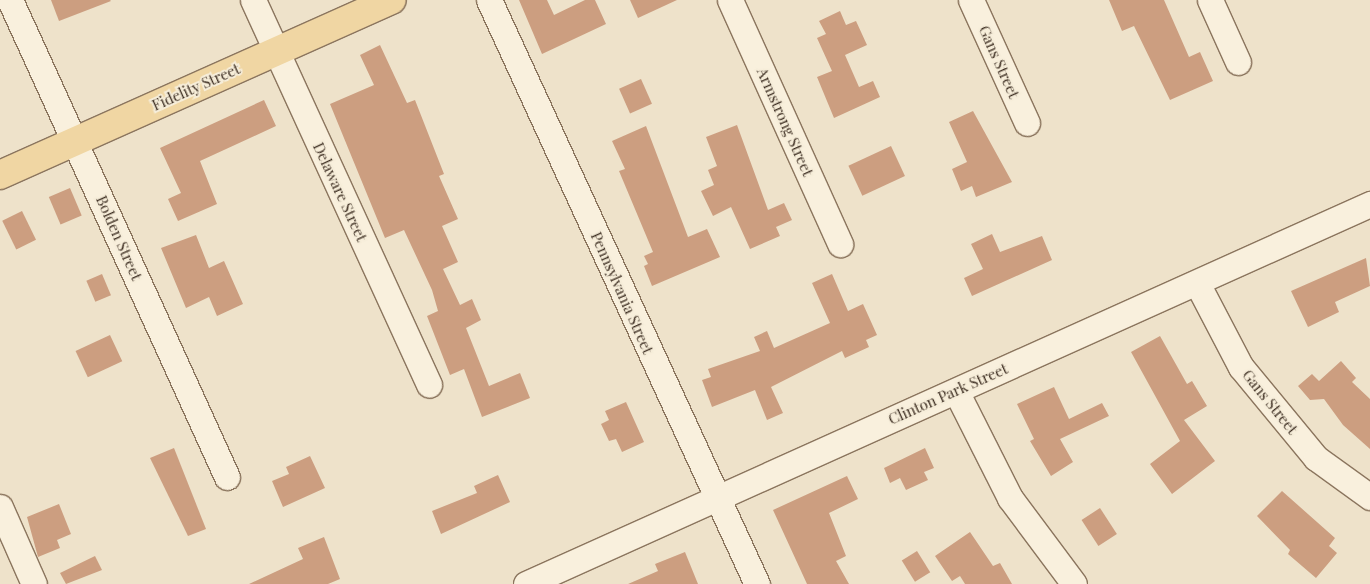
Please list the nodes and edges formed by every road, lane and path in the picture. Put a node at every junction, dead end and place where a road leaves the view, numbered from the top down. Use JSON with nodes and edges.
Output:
{"nodes":[{"id":1,"x":10,"y":0,"type":"edge"},
{"id":2,"x":253,"y":0,"type":"edge"},
{"id":3,"x":392,"y":0,"type":"edge"},
{"id":4,"x":489,"y":0,"type":"edge"},
{"id":5,"x":730,"y":0,"type":"edge"},
{"id":6,"x":971,"y":0,"type":"edge"},
{"id":7,"x":1210,"y":0,"type":"edge"},
{"id":8,"x":276,"y":51,"type":"junction"},
{"id":9,"x":1238,"y":62,"type":"dead end"},
{"id":10,"x":1027,"y":123,"type":"dead end"},
{"id":11,"x":76,"y":141,"type":"junction"},
{"id":12,"x":0,"y":175,"type":"edge"},
{"id":13,"x":1370,"y":204,"type":"edge"},
{"id":14,"x":840,"y":244,"type":"dead end"},
{"id":15,"x":1197,"y":283,"type":"junction"},
{"id":16,"x":429,"y":384,"type":"dead end"},
{"id":17,"x":956,"y":391,"type":"junction"},
{"id":18,"x":227,"y":477,"type":"dead end"},
{"id":19,"x":1370,"y":497,"type":"edge"},
{"id":20,"x":714,"y":499,"type":"junction"},
{"id":21,"x":0,"y":507,"type":"edge"},
{"id":22,"x":34,"y":584,"type":"edge"},
{"id":23,"x":526,"y":584,"type":"edge"},
{"id":24,"x":757,"y":584,"type":"edge"},
{"id":25,"x":1074,"y":584,"type":"edge"}],
"edges":[{"from":1,"to":11,"type":"street","name":"Bolden Street"},
{"from":2,"to":8,"type":"street","name":"Delaware Street"},
{"from":3,"to":8,"type":"main road","name":"Fidelity Street"},
{"from":4,"to":20,"type":"street","name":"Pennsylvania Street"},
{"from":5,"to":14,"type":"street","name":"Armstrong Street"},
{"from":6,"to":10,"type":"street","name":"Gans Street"},
{"from":7,"to":9,"type":"street"},
{"from":8,"to":11,"type":"main road","name":"Fidelity Street"},
{"from":8,"to":16,"type":"street","name":"Delaware Street"},
{"from":11,"to":12,"type":"main road","name":"Fidelity Street"},
{"from":11,"to":18,"type":"street","name":"Bolden Street"},
{"from":13,"to":15,"type":"street","name":"Clinton Park Street"},
{"from":15,"to":17,"type":"street","name":"Clinton Park Street"},
{"from":15,"to":19,"type":"street","name":"Gans Street"},
{"from":17,"to":20,"type":"street","name":"Clinton Park Street"},
{"from":17,"to":25,"type":"street"},
{"from":20,"to":23,"type":"street","name":"Clinton Park Street"},
{"from":20,"to":24,"type":"street","name":"Pennsylvania Street"},
{"from":21,"to":22,"type":"street"}]}
